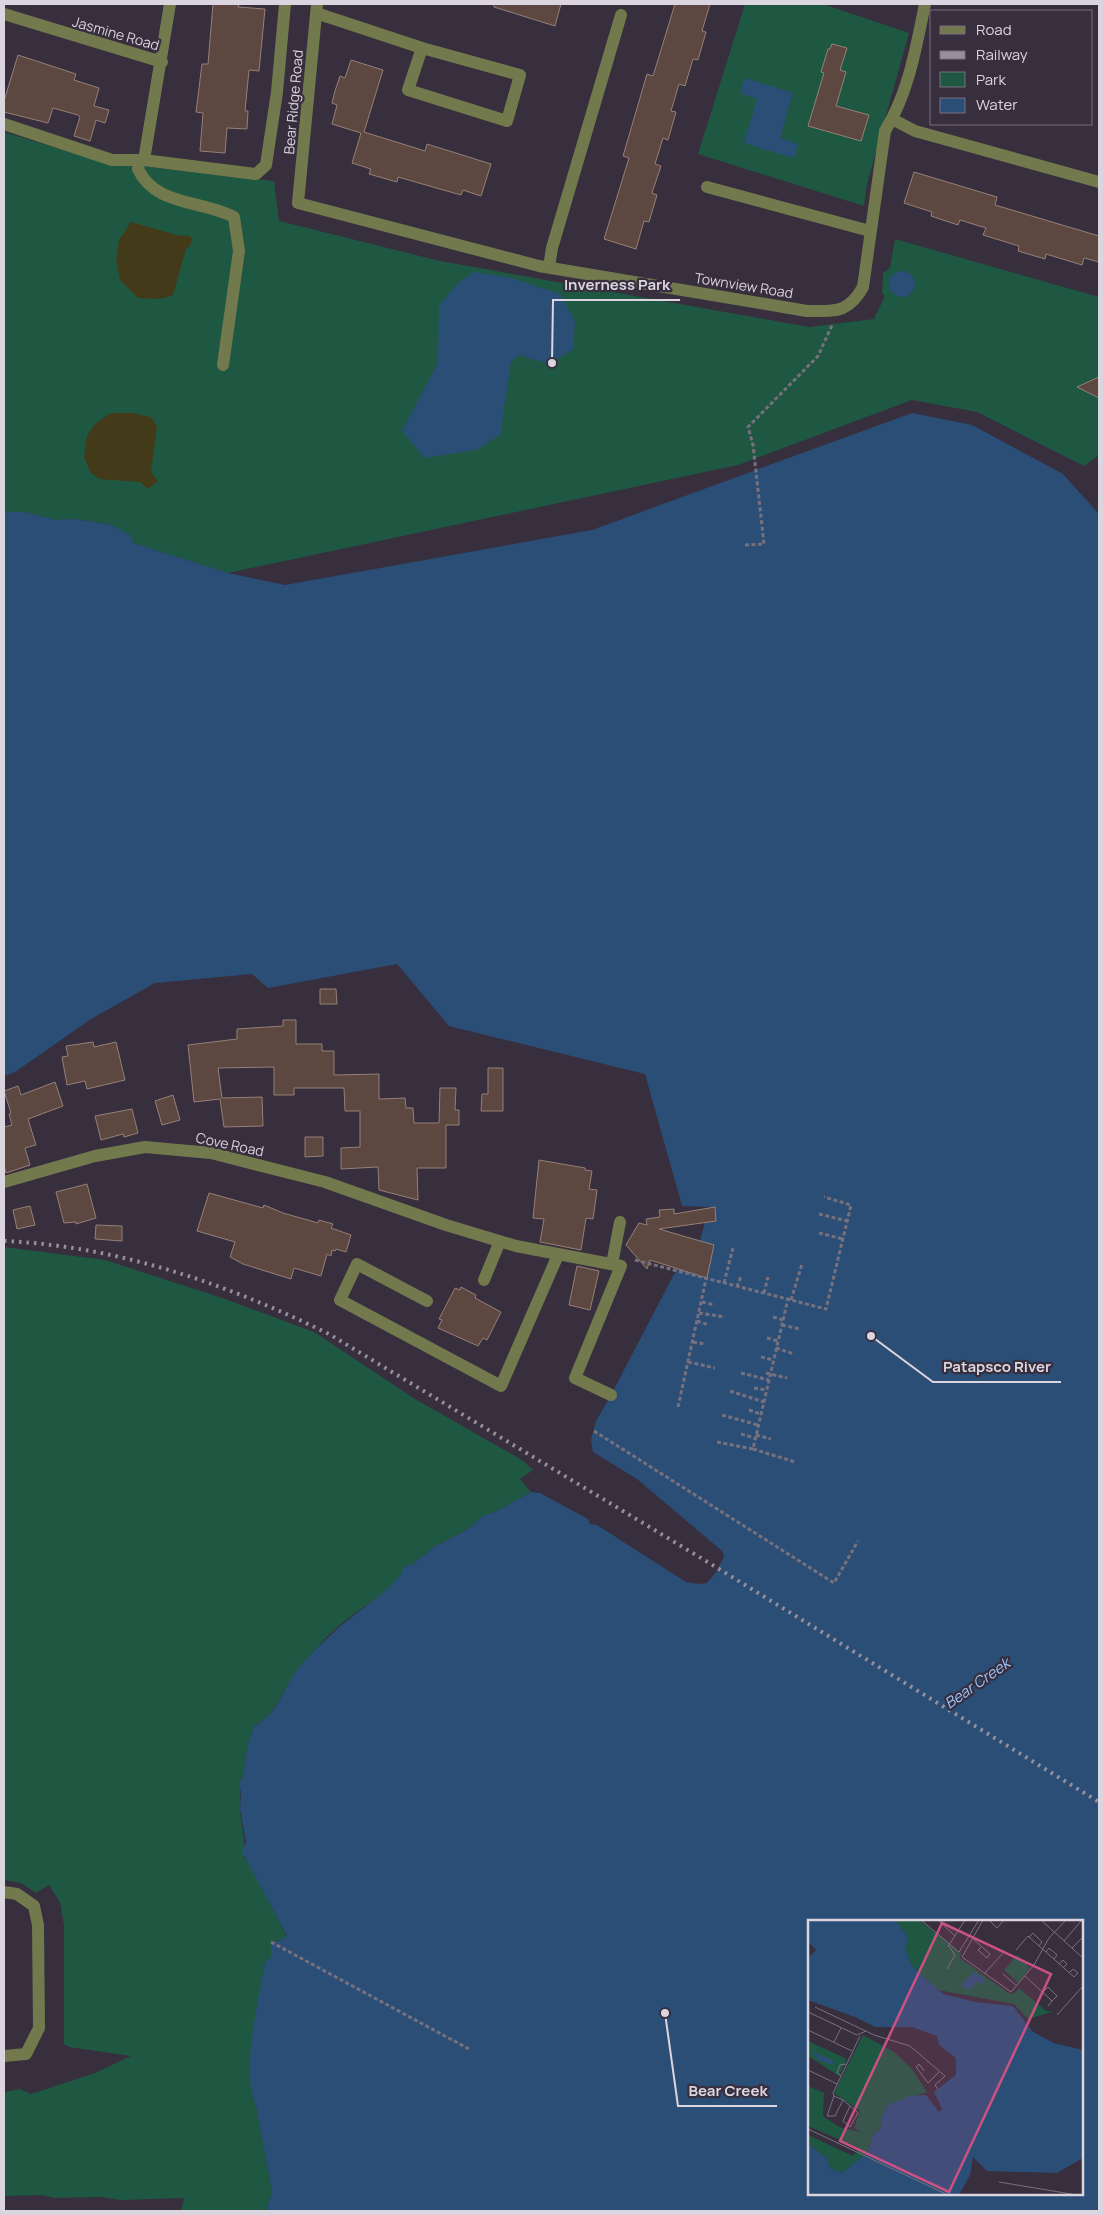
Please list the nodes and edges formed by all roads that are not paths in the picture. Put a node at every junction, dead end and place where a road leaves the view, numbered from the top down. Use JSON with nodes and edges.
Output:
{"nodes":[{"id":1,"x":170,"y":4,"type":"edge"},
{"id":2,"x":285,"y":4,"type":"edge"},
{"id":3,"x":925,"y":4,"type":"edge"},
{"id":4,"x":316,"y":8,"type":"edge"},
{"id":5,"x":4,"y":14,"type":"edge"},
{"id":6,"x":621,"y":15,"type":"dead end"},
{"id":7,"x":422,"y":48,"type":"junction"},
{"id":8,"x":162,"y":62,"type":"junction"},
{"id":9,"x":892,"y":119,"type":"junction"},
{"id":10,"x":4,"y":124,"type":"edge"},
{"id":11,"x":142,"y":160,"type":"junction"},
{"id":12,"x":1099,"y":182,"type":"edge"},
{"id":13,"x":707,"y":187,"type":"dead end"},
{"id":14,"x":298,"y":203,"type":"joint"},
{"id":15,"x":870,"y":231,"type":"junction"},
{"id":16,"x":549,"y":268,"type":"junction"},
{"id":17,"x":223,"y":365,"type":"dead end"},
{"id":18,"x":4,"y":1182,"type":"edge"},
{"id":19,"x":620,"y":1222,"type":"dead end"},
{"id":20,"x":500,"y":1241,"type":"junction"},
{"id":21,"x":558,"y":1255,"type":"junction"},
{"id":22,"x":612,"y":1264,"type":"junction"},
{"id":23,"x":484,"y":1280,"type":"dead end"},
{"id":24,"x":427,"y":1301,"type":"dead end"},
{"id":25,"x":611,"y":1395,"type":"dead end"},
{"id":26,"x":4,"y":1892,"type":"edge"},
{"id":27,"x":4,"y":2056,"type":"edge"}],
"edges":[{"from":1,"to":8,"type":"street"},
{"from":2,"to":11,"type":"street"},
{"from":3,"to":9,"type":"street"},
{"from":4,"to":7,"type":"street"},
{"from":4,"to":14,"type":"street","name":"Bear Ridge Road"},
{"from":5,"to":8,"type":"street","name":"Jasmine Road"},
{"from":6,"to":16,"type":"street"},
{"from":7,"to":7,"type":"street"},
{"from":8,"to":11,"type":"street"},
{"from":9,"to":12,"type":"street"},
{"from":9,"to":15,"type":"street"},
{"from":10,"to":11,"type":"street"},
{"from":11,"to":17,"type":"street"},
{"from":13,"to":15,"type":"street"},
{"from":14,"to":16,"type":"street","name":"Townview Road"},
{"from":15,"to":16,"type":"street","name":"Townview Road"},
{"from":18,"to":20,"type":"street","name":"Cove Road"},
{"from":19,"to":22,"type":"street"},
{"from":20,"to":21,"type":"street","name":"Cove Road"},
{"from":20,"to":23,"type":"street"},
{"from":21,"to":22,"type":"street","name":"Cove Road"},
{"from":21,"to":24,"type":"street"},
{"from":22,"to":25,"type":"street"},
{"from":26,"to":27,"type":"street"}]}
